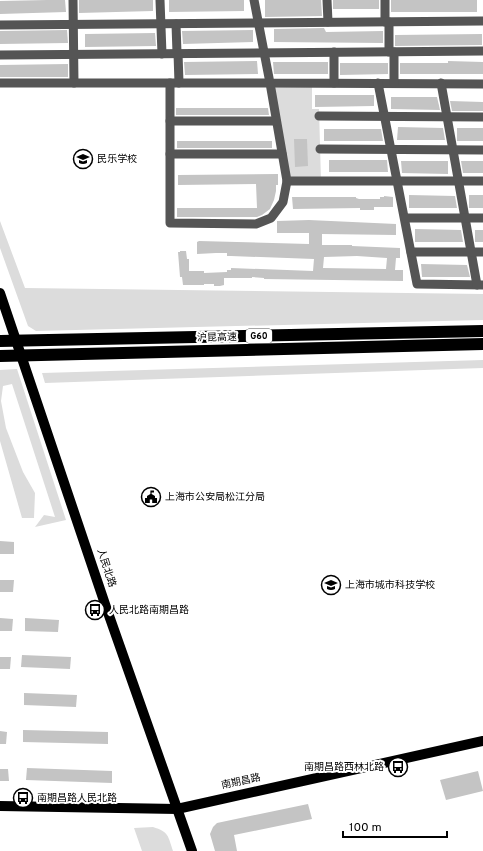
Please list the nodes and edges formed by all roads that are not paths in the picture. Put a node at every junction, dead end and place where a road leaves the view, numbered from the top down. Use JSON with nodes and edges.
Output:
{"nodes":[{"id":1,"x":73,"y":0,"type":"edge"},
{"id":2,"x":160,"y":0,"type":"edge"},
{"id":3,"x":254,"y":0,"type":"edge"},
{"id":4,"x":327,"y":0,"type":"edge"},
{"id":5,"x":385,"y":0,"type":"edge"},
{"id":6,"x":482,"y":21,"type":"dead end"},
{"id":7,"x":328,"y":22,"type":"junction"},
{"id":8,"x":387,"y":22,"type":"junction"},
{"id":9,"x":258,"y":23,"type":"junction"},
{"id":10,"x":74,"y":24,"type":"junction"},
{"id":11,"x":161,"y":24,"type":"junction"},
{"id":12,"x":176,"y":24,"type":"junction"},
{"id":13,"x":0,"y":25,"type":"edge"},
{"id":14,"x":483,"y":51,"type":"edge"},
{"id":15,"x":334,"y":52,"type":"junction"},
{"id":16,"x":391,"y":52,"type":"junction"},
{"id":17,"x":177,"y":53,"type":"junction"},
{"id":18,"x":264,"y":53,"type":"junction"},
{"id":19,"x":74,"y":54,"type":"junction"},
{"id":20,"x":162,"y":54,"type":"junction"},
{"id":21,"x":0,"y":55,"type":"edge"},
{"id":22,"x":0,"y":83,"type":"edge"},
{"id":23,"x":74,"y":83,"type":"junction"},
{"id":24,"x":174,"y":83,"type":"junction"},
{"id":25,"x":270,"y":83,"type":"junction"},
{"id":26,"x":334,"y":83,"type":"junction"},
{"id":27,"x":378,"y":83,"type":"junction"},
{"id":28,"x":394,"y":83,"type":"junction"},
{"id":29,"x":441,"y":83,"type":"junction"},
{"id":30,"x":483,"y":84,"type":"edge"},
{"id":31,"x":319,"y":116,"type":"dead end"},
{"id":32,"x":385,"y":117,"type":"junction"},
{"id":33,"x":447,"y":117,"type":"junction"},
{"id":34,"x":483,"y":118,"type":"edge"},
{"id":35,"x":170,"y":121,"type":"junction"},
{"id":36,"x":276,"y":121,"type":"junction"},
{"id":37,"x":320,"y":149,"type":"dead end"},
{"id":38,"x":391,"y":150,"type":"junction"},
{"id":39,"x":453,"y":150,"type":"junction"},
{"id":40,"x":483,"y":150,"type":"edge"},
{"id":41,"x":170,"y":154,"type":"junction"},
{"id":42,"x":282,"y":154,"type":"junction"},
{"id":43,"x":287,"y":181,"type":"junction"},
{"id":44,"x":397,"y":181,"type":"junction"},
{"id":45,"x":458,"y":181,"type":"junction"},
{"id":46,"x":483,"y":181,"type":"edge"},
{"id":47,"x":405,"y":218,"type":"junction"},
{"id":48,"x":465,"y":218,"type":"junction"},
{"id":49,"x":483,"y":218,"type":"edge"},
{"id":50,"x":411,"y":252,"type":"junction"},
{"id":51,"x":471,"y":252,"type":"junction"},
{"id":52,"x":483,"y":252,"type":"edge"},
{"id":53,"x":480,"y":285,"type":"edge"},
{"id":54,"x":0,"y":293,"type":"edge"},
{"id":55,"x":479,"y":331,"type":"edge"},
{"id":56,"x":0,"y":341,"type":"edge"},
{"id":57,"x":480,"y":344,"type":"edge"},
{"id":58,"x":0,"y":356,"type":"edge"},
{"id":59,"x":483,"y":741,"type":"edge"},
{"id":60,"x":0,"y":806,"type":"edge"},
{"id":61,"x":177,"y":809,"type":"junction"},
{"id":62,"x":192,"y":851,"type":"edge"}],
"edges":[{"from":1,"to":10,"type":"street"},
{"from":2,"to":11,"type":"street"},
{"from":3,"to":9,"type":"street"},
{"from":4,"to":7,"type":"street"},
{"from":5,"to":8,"type":"street"},
{"from":6,"to":8,"type":"street"},
{"from":7,"to":8,"type":"street"},
{"from":7,"to":9,"type":"street"},
{"from":8,"to":16,"type":"street"},
{"from":9,"to":12,"type":"street"},
{"from":9,"to":18,"type":"street"},
{"from":10,"to":11,"type":"street"},
{"from":10,"to":13,"type":"street"},
{"from":10,"to":19,"type":"street"},
{"from":11,"to":12,"type":"street"},
{"from":11,"to":20,"type":"street"},
{"from":12,"to":17,"type":"street"},
{"from":14,"to":16,"type":"street"},
{"from":15,"to":16,"type":"street"},
{"from":15,"to":18,"type":"street"},
{"from":15,"to":26,"type":"street"},
{"from":16,"to":28,"type":"street"},
{"from":17,"to":18,"type":"street"},
{"from":17,"to":20,"type":"street"},
{"from":17,"to":24,"type":"street"},
{"from":18,"to":25,"type":"street"},
{"from":19,"to":20,"type":"street"},
{"from":19,"to":21,"type":"street"},
{"from":19,"to":23,"type":"street"},
{"from":22,"to":23,"type":"street"},
{"from":23,"to":24,"type":"street"},
{"from":24,"to":25,"type":"street"},
{"from":24,"to":35,"type":"street"},
{"from":25,"to":26,"type":"street"},
{"from":25,"to":36,"type":"street"},
{"from":26,"to":27,"type":"street"},
{"from":27,"to":28,"type":"street"},
{"from":27,"to":32,"type":"street"},
{"from":28,"to":29,"type":"street"},
{"from":29,"to":30,"type":"street"},
{"from":29,"to":33,"type":"street"},
{"from":31,"to":32,"type":"street"},
{"from":32,"to":33,"type":"street"},
{"from":32,"to":38,"type":"street"},
{"from":33,"to":34,"type":"street"},
{"from":33,"to":39,"type":"street"},
{"from":35,"to":36,"type":"street"},
{"from":35,"to":41,"type":"street"},
{"from":36,"to":42,"type":"street"},
{"from":37,"to":38,"type":"street"},
{"from":38,"to":39,"type":"street"},
{"from":38,"to":44,"type":"street"},
{"from":39,"to":40,"type":"street"},
{"from":39,"to":45,"type":"street"},
{"from":41,"to":42,"type":"street"},
{"from":41,"to":43,"type":"street"},
{"from":42,"to":43,"type":"street"},
{"from":43,"to":44,"type":"street"},
{"from":44,"to":45,"type":"street"},
{"from":44,"to":47,"type":"street"},
{"from":45,"to":46,"type":"street"},
{"from":45,"to":48,"type":"street"},
{"from":47,"to":48,"type":"street"},
{"from":47,"to":50,"type":"street"},
{"from":48,"to":49,"type":"street"},
{"from":48,"to":51,"type":"street"},
{"from":50,"to":51,"type":"street"},
{"from":50,"to":53,"type":"street"},
{"from":51,"to":52,"type":"street"},
{"from":51,"to":53,"type":"street"},
{"from":54,"to":61,"type":"main road","name":"人民北路"},
{"from":55,"to":56,"type":"highway","name":"沪昆高速","number":"G60"},
{"from":57,"to":58,"type":"highway","name":"沪昆高速","number":"G60"},
{"from":59,"to":61,"type":"main road","name":"南期昌路"},
{"from":60,"to":61,"type":"main road","name":"南期昌路"},
{"from":61,"to":62,"type":"main road","name":"人民北路"}]}
